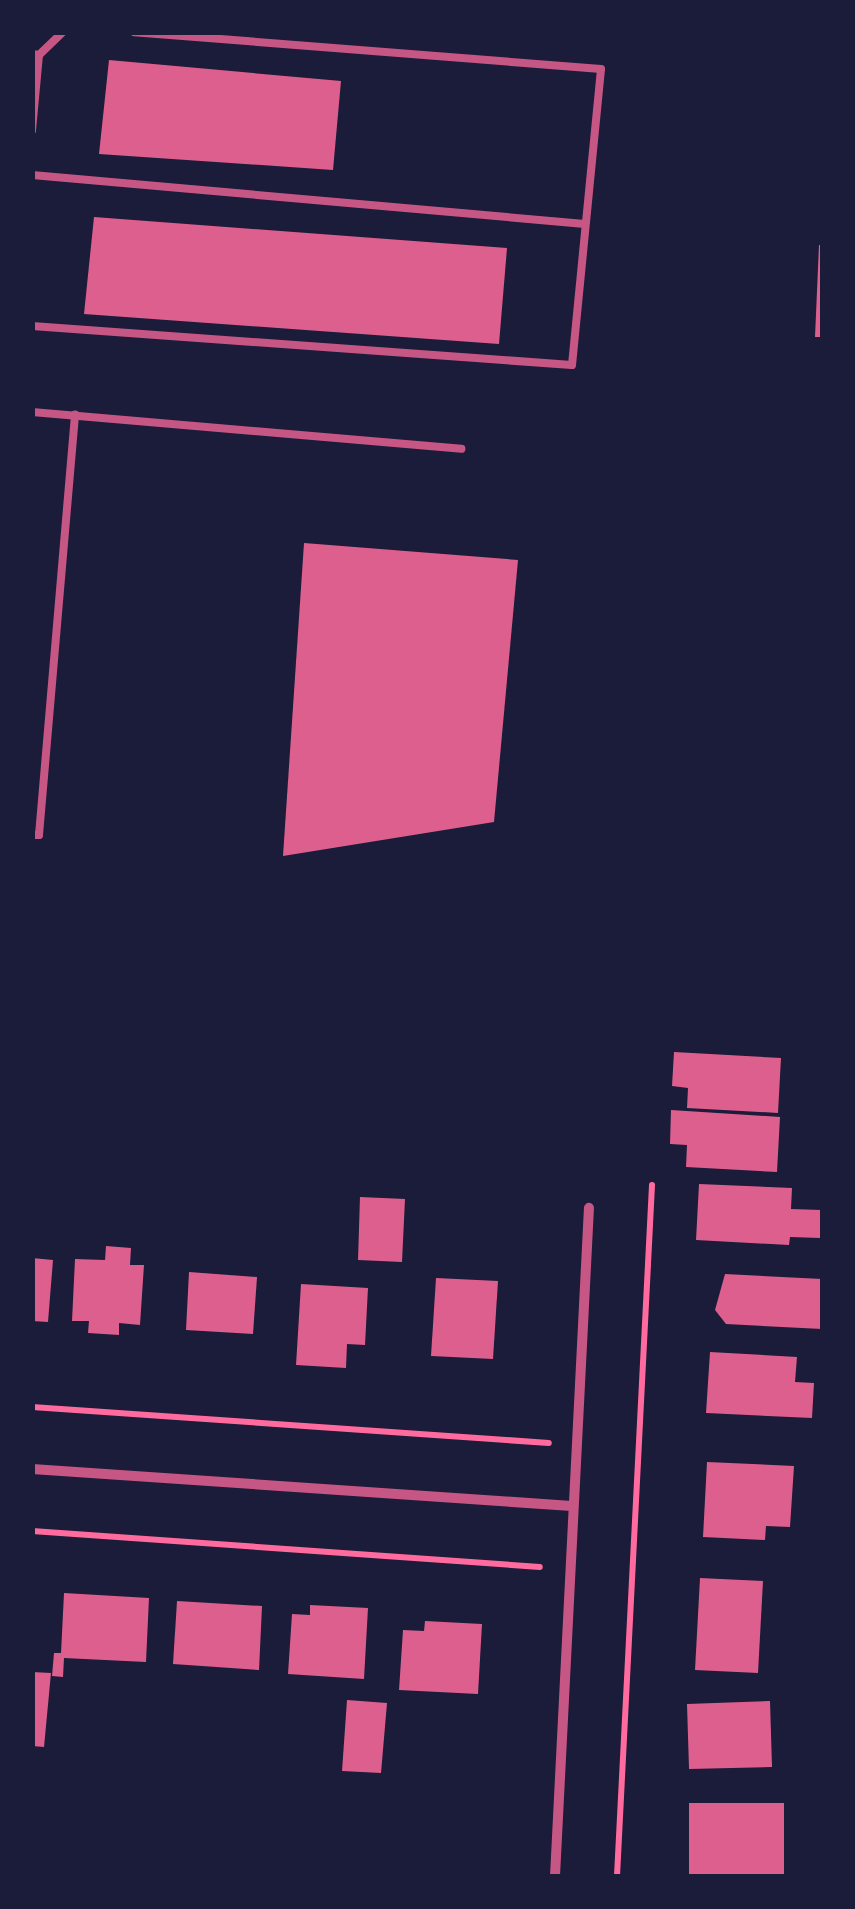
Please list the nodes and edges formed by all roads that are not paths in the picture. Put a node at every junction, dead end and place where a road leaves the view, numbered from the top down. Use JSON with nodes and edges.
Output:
{"nodes":[{"id":1,"x":63,"y":32,"type":"edge"},
{"id":2,"x":134,"y":32,"type":"edge"},
{"id":3,"x":36,"y":54,"type":"edge"},
{"id":4,"x":32,"y":131,"type":"edge"},
{"id":5,"x":32,"y":176,"type":"edge"},
{"id":6,"x":586,"y":224,"type":"junction"},
{"id":7,"x":32,"y":326,"type":"edge"},
{"id":8,"x":32,"y":412,"type":"edge"},
{"id":9,"x":75,"y":415,"type":"junction"},
{"id":10,"x":461,"y":449,"type":"dead end"},
{"id":11,"x":32,"y":835,"type":"edge"},
{"id":12,"x":589,"y":1208,"type":"dead end"},
{"id":13,"x":32,"y":1469,"type":"edge"},
{"id":14,"x":572,"y":1506,"type":"junction"},
{"id":15,"x":554,"y":1876,"type":"edge"}],
"edges":[{"from":1,"to":3,"type":"lane"},
{"from":2,"to":6,"type":"lane"},
{"from":3,"to":4,"type":"lane"},
{"from":5,"to":6,"type":"lane"},
{"from":6,"to":7,"type":"lane"},
{"from":8,"to":9,"type":"lane"},
{"from":9,"to":10,"type":"lane"},
{"from":9,"to":11,"type":"lane"},
{"from":12,"to":14,"type":"street"},
{"from":13,"to":14,"type":"street"},
{"from":14,"to":15,"type":"street"}]}
